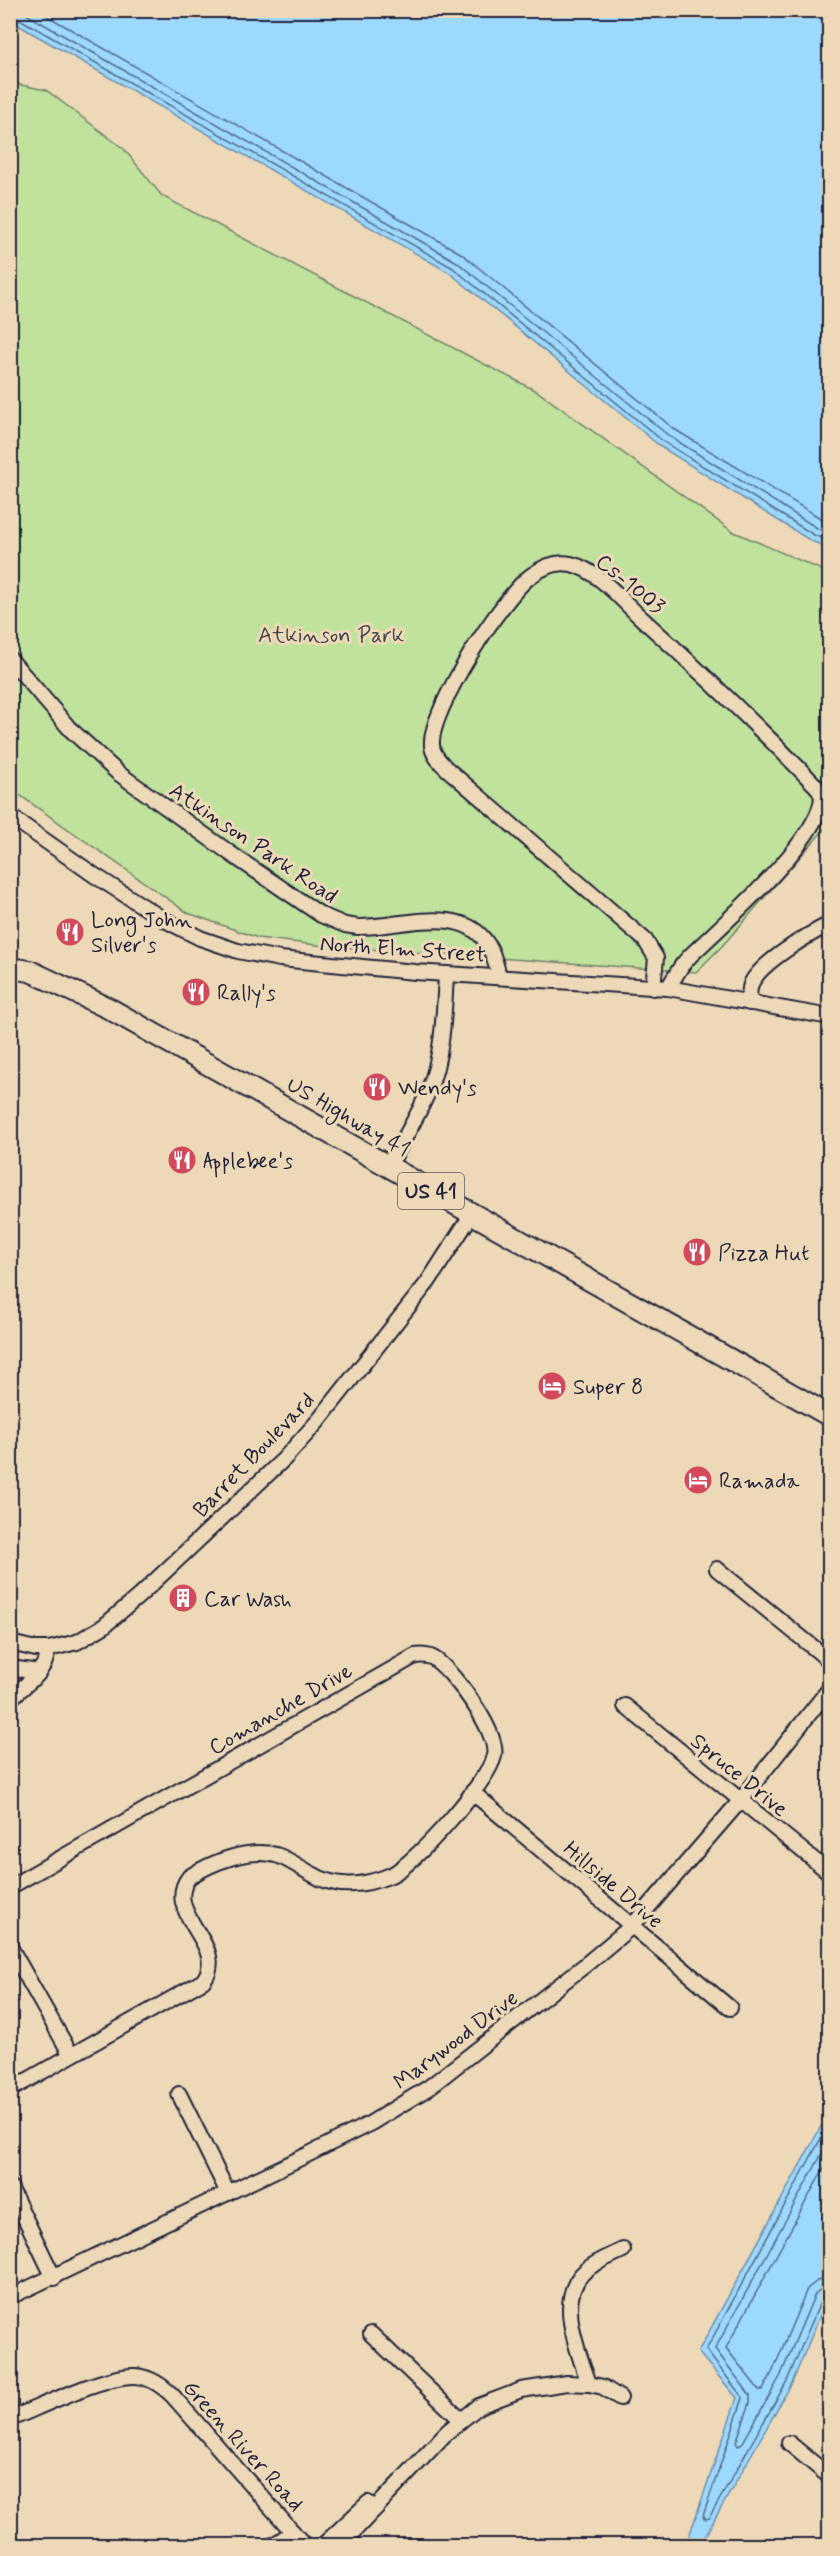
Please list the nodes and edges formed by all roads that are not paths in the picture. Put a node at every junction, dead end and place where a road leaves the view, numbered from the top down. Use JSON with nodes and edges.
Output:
{"nodes":[{"id":1,"x":10,"y":658,"type":"edge"},
{"id":2,"x":10,"y":816,"type":"edge"},
{"id":3,"x":830,"y":924,"type":"edge"},
{"id":4,"x":10,"y":955,"type":"edge"},
{"id":5,"x":10,"y":968,"type":"edge"},
{"id":6,"x":30,"y":971,"type":"junction"},
{"id":7,"x":446,"y":974,"type":"junction"},
{"id":8,"x":499,"y":976,"type":"junction"},
{"id":9,"x":653,"y":988,"type":"junction"},
{"id":10,"x":668,"y":988,"type":"junction"},
{"id":11,"x":749,"y":1003,"type":"junction"},
{"id":12,"x":830,"y":1017,"type":"edge"},
{"id":13,"x":389,"y":1166,"type":"junction"},
{"id":14,"x":472,"y":1214,"type":"junction"},
{"id":15,"x":830,"y":1416,"type":"edge"},
{"id":16,"x":717,"y":1569,"type":"dead end"},
{"id":17,"x":10,"y":1643,"type":"edge"},
{"id":18,"x":49,"y":1649,"type":"junction"},
{"id":19,"x":830,"y":1661,"type":"edge"},
{"id":20,"x":10,"y":1668,"type":"edge"},
{"id":21,"x":37,"y":1675,"type":"junction"},
{"id":22,"x":830,"y":1688,"type":"edge"},
{"id":23,"x":10,"y":1699,"type":"edge"},
{"id":24,"x":625,"y":1706,"type":"dead end"},
{"id":25,"x":472,"y":1792,"type":"junction"},
{"id":26,"x":740,"y":1801,"type":"junction"},
{"id":27,"x":830,"y":1873,"type":"edge"},
{"id":28,"x":10,"y":1887,"type":"edge"},
{"id":29,"x":632,"y":1926,"type":"junction"},
{"id":30,"x":10,"y":1947,"type":"edge"},
{"id":31,"x":730,"y":2008,"type":"dead end"},
{"id":32,"x":71,"y":2055,"type":"junction"},
{"id":33,"x":10,"y":2090,"type":"edge"},
{"id":34,"x":179,"y":2094,"type":"dead end"},
{"id":35,"x":10,"y":2187,"type":"edge"},
{"id":36,"x":228,"y":2193,"type":"junction"},
{"id":37,"x":623,"y":2250,"type":"dead end"},
{"id":38,"x":54,"y":2278,"type":"junction"},
{"id":39,"x":10,"y":2297,"type":"edge"},
{"id":40,"x":371,"y":2334,"type":"dead end"},
{"id":41,"x":589,"y":2384,"type":"junction"},
{"id":42,"x":620,"y":2398,"type":"dead end"},
{"id":43,"x":10,"y":2419,"type":"edge"},
{"id":44,"x":460,"y":2419,"type":"junction"},
{"id":45,"x":789,"y":2443,"type":"dead end"},
{"id":46,"x":830,"y":2476,"type":"edge"},
{"id":47,"x":376,"y":2508,"type":"junction"},
{"id":48,"x":293,"y":2532,"type":"junction"},
{"id":49,"x":272,"y":2546,"type":"edge"},
{"id":50,"x":305,"y":2546,"type":"edge"},
{"id":51,"x":322,"y":2546,"type":"edge"},
{"id":52,"x":340,"y":2546,"type":"edge"}],
"edges":[{"from":1,"to":8,"type":"street","name":"Atkinson Park Road"},
{"from":2,"to":7,"type":"street","name":"North Elm Street"},
{"from":3,"to":11,"type":"street"},
{"from":4,"to":6,"type":"highway","number":"US 41"},
{"from":5,"to":6,"type":"highway","number":"US 41"},
{"from":6,"to":13,"type":"highway","name":"US Highway 41","number":"US 41"},
{"from":7,"to":8,"type":"street","name":"North Elm Street"},
{"from":7,"to":13,"type":"street"},
{"from":8,"to":9,"type":"street","name":"North Elm Street"},
{"from":9,"to":10,"type":"street","name":"North Elm Street"},
{"from":9,"to":10,"type":"street","name":"Cs-1003"},
{"from":10,"to":11,"type":"street","name":"North Elm Street"},
{"from":11,"to":12,"type":"street","name":"North Elm Street"},
{"from":13,"to":14,"type":"highway","name":"US Highway 41","number":"US 41"},
{"from":14,"to":15,"type":"highway","name":"US Highway 41","number":"US 41"},
{"from":14,"to":18,"type":"street","name":"Barret Boulevard"},
{"from":16,"to":19,"type":"street"},
{"from":17,"to":18,"type":"street","name":"Barret Boulevard"},
{"from":18,"to":21,"type":"street"},
{"from":20,"to":21,"type":"street"},
{"from":21,"to":23,"type":"street"},
{"from":22,"to":26,"type":"street","name":"Marywood Drive"},
{"from":24,"to":26,"type":"street","name":"Spruce Drive"},
{"from":25,"to":28,"type":"street","name":"Comanche Drive"},
{"from":25,"to":29,"type":"street","name":"Hillside Drive"},
{"from":25,"to":32,"type":"street","name":"Comanche Drive"},
{"from":26,"to":27,"type":"street","name":"Spruce Drive"},
{"from":26,"to":29,"type":"street","name":"Marywood Drive"},
{"from":29,"to":31,"type":"street","name":"Hillside Drive"},
{"from":29,"to":36,"type":"street","name":"Marywood Drive"},
{"from":30,"to":32,"type":"street"},
{"from":32,"to":33,"type":"street"},
{"from":34,"to":36,"type":"street"},
{"from":35,"to":38,"type":"street"},
{"from":36,"to":38,"type":"street","name":"Marywood Drive"},
{"from":37,"to":41,"type":"street"},
{"from":38,"to":39,"type":"street","name":"Marywood Drive"},
{"from":40,"to":44,"type":"street"},
{"from":41,"to":42,"type":"street"},
{"from":41,"to":44,"type":"street"},
{"from":43,"to":48,"type":"street","name":"Green River Road"},
{"from":44,"to":47,"type":"street"},
{"from":45,"to":46,"type":"street"},
{"from":47,"to":51,"type":"street"},
{"from":47,"to":52,"type":"street"},
{"from":48,"to":49,"type":"street"},
{"from":48,"to":50,"type":"street","name":"Green River Road"}]}
